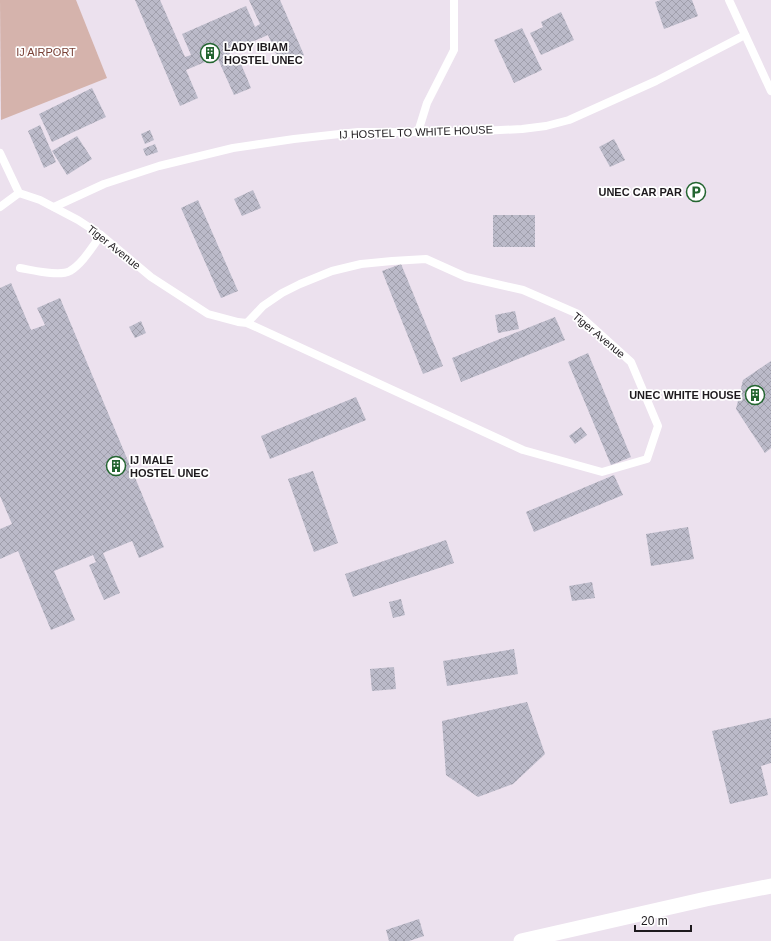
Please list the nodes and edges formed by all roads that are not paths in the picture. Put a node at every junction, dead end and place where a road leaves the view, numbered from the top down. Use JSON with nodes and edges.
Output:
{"nodes":[{"id":1,"x":454,"y":0,"type":"edge"},
{"id":2,"x":729,"y":0,"type":"edge"},
{"id":3,"x":746,"y":35,"type":"junction"},
{"id":4,"x":771,"y":91,"type":"edge"},
{"id":5,"x":418,"y":132,"type":"junction"},
{"id":6,"x":0,"y":153,"type":"edge"},
{"id":7,"x":19,"y":193,"type":"junction"},
{"id":8,"x":0,"y":207,"type":"edge"},
{"id":9,"x":54,"y":207,"type":"junction"},
{"id":10,"x":101,"y":235,"type":"junction"},
{"id":11,"x":20,"y":268,"type":"dead end"},
{"id":12,"x":248,"y":323,"type":"junction"},
{"id":13,"x":771,"y":886,"type":"edge"},
{"id":14,"x":521,"y":941,"type":"edge"}],
"edges":[{"from":1,"to":5,"type":"lane"},
{"from":2,"to":3,"type":"lane"},
{"from":3,"to":4,"type":"lane"},
{"from":3,"to":5,"type":"lane","name":"IJ HOSTEL TO WHITE HOUSE"},
{"from":5,"to":9,"type":"lane","name":"IJ HOSTEL TO WHITE HOUSE"},
{"from":6,"to":7,"type":"lane"},
{"from":7,"to":8,"type":"lane"},
{"from":7,"to":9,"type":"lane","name":"Tiger Avenue"},
{"from":9,"to":10,"type":"lane","name":"Tiger Avenue"},
{"from":10,"to":11,"type":"lane"},
{"from":10,"to":12,"type":"lane","name":"Tiger Avenue"},
{"from":12,"to":12,"type":"lane","name":"Tiger Avenue"},
{"from":13,"to":14,"type":"street"}]}
